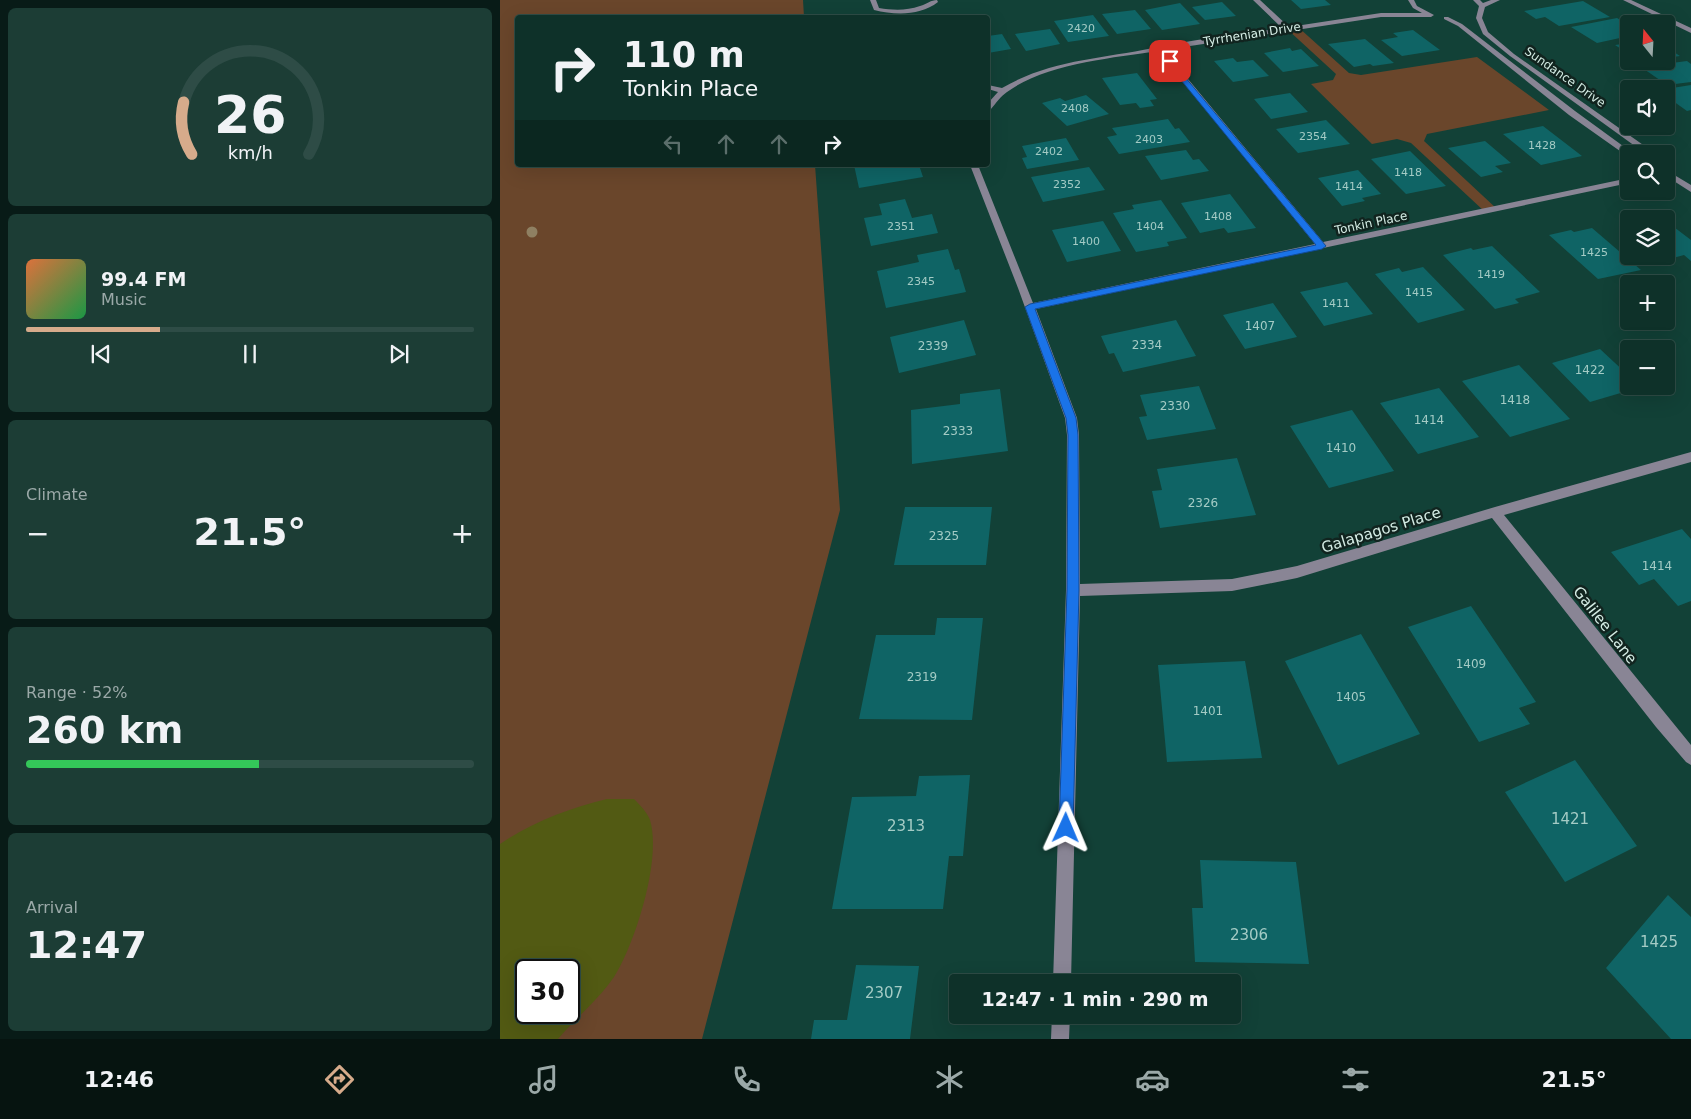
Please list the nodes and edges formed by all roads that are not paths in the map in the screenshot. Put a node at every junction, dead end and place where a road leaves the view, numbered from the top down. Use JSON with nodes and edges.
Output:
{"nodes":[{"id":1,"x":873,"y":0,"type":"edge"},
{"id":2,"x":934,"y":0,"type":"edge"},
{"id":3,"x":1256,"y":0,"type":"edge"},
{"id":4,"x":1476,"y":0,"type":"edge"},
{"id":5,"x":1498,"y":0,"type":"edge"},
{"id":6,"x":1626,"y":0,"type":"edge"},
{"id":7,"x":1411,"y":1,"type":"edge"},
{"id":8,"x":1404,"y":4,"type":"dead end"},
{"id":9,"x":1396,"y":7,"type":"dead end"},
{"id":10,"x":1481,"y":8,"type":"junction"},
{"id":11,"x":1431,"y":14,"type":"junction"},
{"id":12,"x":1380,"y":15,"type":"junction"},
{"id":13,"x":1473,"y":16,"type":"dead end"},
{"id":14,"x":1446,"y":18,"type":"junction"},
{"id":15,"x":1465,"y":18,"type":"dead end"},
{"id":16,"x":1287,"y":29,"type":"junction"},
{"id":17,"x":1691,"y":31,"type":"edge"},
{"id":18,"x":1159,"y":48,"type":"junction"},
{"id":19,"x":990,"y":88,"type":"edge"},
{"id":20,"x":1003,"y":91,"type":"junction"},
{"id":21,"x":990,"y":105,"type":"edge"},
{"id":22,"x":1639,"y":145,"type":"edge"},
{"id":23,"x":1620,"y":147,"type":"edge"},
{"id":24,"x":975,"y":167,"type":"edge"},
{"id":25,"x":1675,"y":178,"type":"edge"},
{"id":26,"x":1620,"y":182,"type":"edge"},
{"id":27,"x":1691,"y":189,"type":"edge"},
{"id":28,"x":1322,"y":246,"type":"junction"},
{"id":29,"x":1030,"y":307,"type":"junction"},
{"id":30,"x":1691,"y":457,"type":"edge"},
{"id":31,"x":1495,"y":512,"type":"junction"},
{"id":32,"x":1073,"y":590,"type":"junction"},
{"id":33,"x":1691,"y":757,"type":"edge"},
{"id":34,"x":1062,"y":974,"type":"edge"},
{"id":35,"x":1061,"y":1024,"type":"edge"},
{"id":36,"x":1060,"y":1039,"type":"edge"}],
"edges":[{"from":1,"to":2,"type":"street"},
{"from":3,"to":16,"type":"street"},
{"from":4,"to":10,"type":"street"},
{"from":5,"to":10,"type":"street"},
{"from":6,"to":17,"type":"street"},
{"from":7,"to":8,"type":"street"},
{"from":7,"to":11,"type":"street"},
{"from":9,"to":12,"type":"street","name":"Tyrrhenian Drive"},
{"from":10,"to":13,"type":"street"},
{"from":10,"to":22,"type":"street","name":"Sundance Drive"},
{"from":11,"to":12,"type":"street","name":"Tyrrhenian Drive"},
{"from":11,"to":14,"type":"street"},
{"from":12,"to":16,"type":"street","name":"Tyrrhenian Drive"},
{"from":14,"to":15,"type":"street"},
{"from":14,"to":23,"type":"street","name":"Sundance Drive"},
{"from":16,"to":18,"type":"street","name":"Tyrrhenian Drive"},
{"from":18,"to":20,"type":"street","name":"Tyrrhenian Drive"},
{"from":18,"to":28,"type":"street"},
{"from":19,"to":20,"type":"street"},
{"from":20,"to":21,"type":"street","name":"Tyrrhenian Drive"},
{"from":24,"to":29,"type":"street"},
{"from":25,"to":27,"type":"street"},
{"from":26,"to":28,"type":"street","name":"Tonkin Place"},
{"from":28,"to":29,"type":"street","name":"Tonkin Place"},
{"from":29,"to":32,"type":"street"},
{"from":30,"to":31,"type":"street","name":"Galapagos Place"},
{"from":31,"to":32,"type":"street","name":"Galapagos Place"},
{"from":31,"to":33,"type":"street","name":"Galilee Lane"},
{"from":32,"to":34,"type":"street"},
{"from":35,"to":36,"type":"street"}]}
